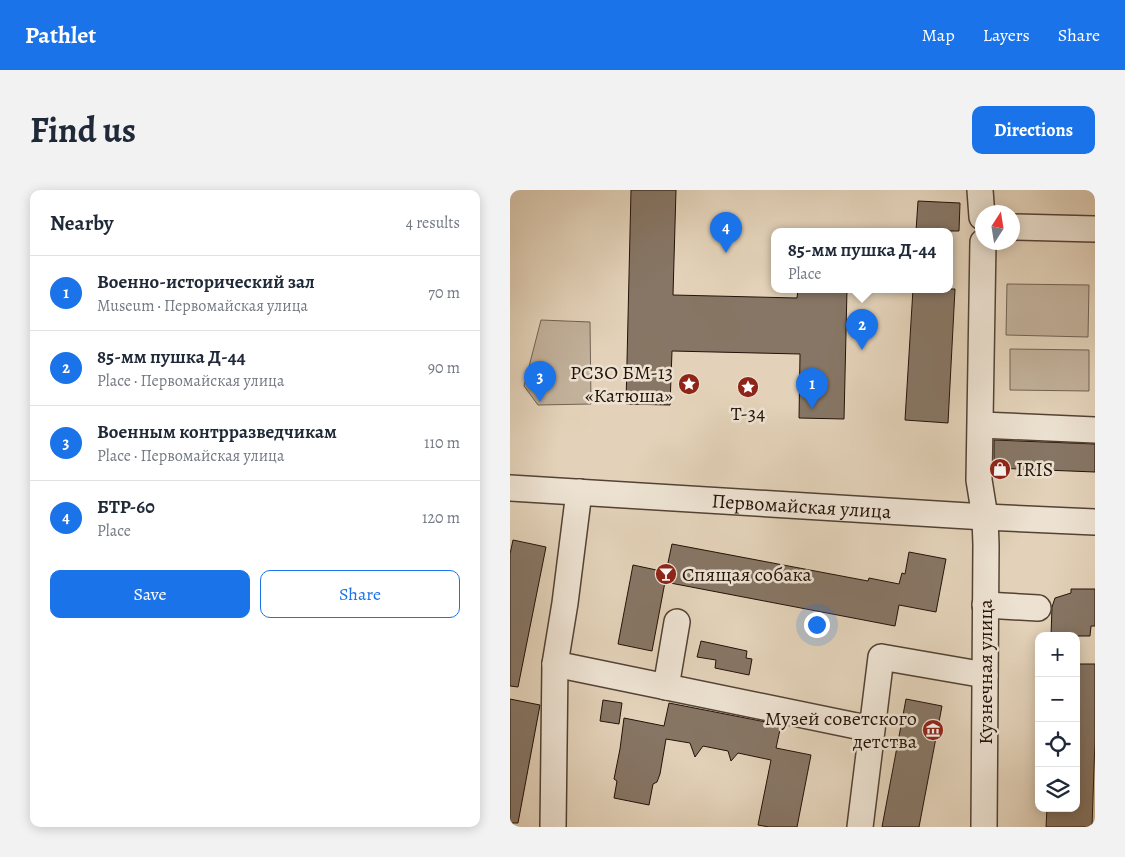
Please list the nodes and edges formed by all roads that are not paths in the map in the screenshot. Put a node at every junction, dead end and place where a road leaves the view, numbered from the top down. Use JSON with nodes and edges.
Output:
{"nodes":[{"id":1,"x":980,"y":190,"type":"edge"},
{"id":2,"x":981,"y":205,"type":"edge"},
{"id":3,"x":1020,"y":227,"type":"edge"},
{"id":4,"x":1095,"y":229,"type":"edge"},
{"id":5,"x":983,"y":250,"type":"edge"},
{"id":6,"x":981,"y":425,"type":"junction"},
{"id":7,"x":1095,"y":430,"type":"edge"},
{"id":8,"x":510,"y":488,"type":"edge"},
{"id":9,"x":579,"y":492,"type":"junction"},
{"id":10,"x":985,"y":517,"type":"junction"},
{"id":11,"x":1095,"y":522,"type":"edge"},
{"id":12,"x":986,"y":604,"type":"junction"},
{"id":13,"x":1038,"y":608,"type":"dead end"},
{"id":14,"x":677,"y":622,"type":"dead end"},
{"id":15,"x":555,"y":664,"type":"junction"},
{"id":16,"x":985,"y":674,"type":"junction"},
{"id":17,"x":666,"y":687,"type":"junction"},
{"id":18,"x":871,"y":730,"type":"junction"},
{"id":19,"x":553,"y":827,"type":"edge"},
{"id":20,"x":860,"y":827,"type":"edge"},
{"id":21,"x":984,"y":827,"type":"edge"}],
"edges":[{"from":1,"to":2,"type":"street"},
{"from":3,"to":4,"type":"street"},
{"from":5,"to":6,"type":"street","name":"Кузнечная улица"},
{"from":6,"to":7,"type":"street"},
{"from":6,"to":10,"type":"street","name":"Кузнечная улица"},
{"from":8,"to":9,"type":"street","name":"Первомайская улица"},
{"from":9,"to":10,"type":"street","name":"Первомайская улица"},
{"from":9,"to":15,"type":"street"},
{"from":10,"to":11,"type":"street","name":"Первомайская улица"},
{"from":10,"to":12,"type":"street","name":"Кузнечная улица"},
{"from":12,"to":13,"type":"street"},
{"from":12,"to":16,"type":"street","name":"Кузнечная улица"},
{"from":14,"to":17,"type":"street"},
{"from":15,"to":17,"type":"street"},
{"from":15,"to":19,"type":"street"},
{"from":16,"to":18,"type":"street"},
{"from":16,"to":21,"type":"street","name":"Кузнечная улица"},
{"from":17,"to":18,"type":"street"},
{"from":18,"to":20,"type":"street"}]}
